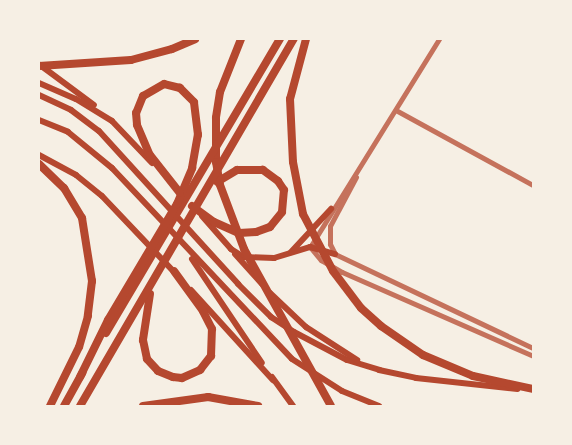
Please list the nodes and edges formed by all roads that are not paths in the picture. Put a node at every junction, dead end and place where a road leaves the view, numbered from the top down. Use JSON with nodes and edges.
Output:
{"nodes":[{"id":1,"x":196,"y":39,"type":"edge"},
{"id":2,"x":241,"y":39,"type":"edge"},
{"id":3,"x":280,"y":39,"type":"edge"},
{"id":4,"x":294,"y":39,"type":"edge"},
{"id":5,"x":306,"y":39,"type":"edge"},
{"id":6,"x":440,"y":39,"type":"edge"},
{"id":7,"x":39,"y":65,"type":"edge"},
{"id":8,"x":39,"y":83,"type":"edge"},
{"id":9,"x":39,"y":95,"type":"edge"},
{"id":10,"x":396,"y":110,"type":"junction"},
{"id":11,"x":39,"y":120,"type":"edge"},
{"id":12,"x":112,"y":121,"type":"junction"},
{"id":13,"x":374,"y":144,"type":"junction"},
{"id":14,"x":39,"y":155,"type":"edge"},
{"id":15,"x":39,"y":164,"type":"edge"},
{"id":16,"x":533,"y":185,"type":"edge"},
{"id":17,"x":180,"y":193,"type":"junction"},
{"id":18,"x":204,"y":197,"type":"junction"},
{"id":19,"x":192,"y":206,"type":"junction"},
{"id":20,"x":331,"y":209,"type":"junction"},
{"id":21,"x":176,"y":234,"type":"junction"},
{"id":22,"x":310,"y":247,"type":"junction"},
{"id":23,"x":231,"y":249,"type":"junction"},
{"id":24,"x":291,"y":252,"type":"junction"},
{"id":25,"x":335,"y":254,"type":"junction"},
{"id":26,"x":142,"y":269,"type":"junction"},
{"id":27,"x":174,"y":271,"type":"junction"},
{"id":28,"x":153,"y":284,"type":"junction"},
{"id":29,"x":533,"y":348,"type":"edge"},
{"id":30,"x":533,"y":356,"type":"edge"},
{"id":31,"x":365,"y":365,"type":"junction"},
{"id":32,"x":273,"y":380,"type":"junction"},
{"id":33,"x":533,"y":390,"type":"edge"},
{"id":34,"x":330,"y":403,"type":"edge"},
{"id":35,"x":50,"y":406,"type":"edge"},
{"id":36,"x":64,"y":406,"type":"edge"},
{"id":37,"x":80,"y":406,"type":"edge"},
{"id":38,"x":143,"y":406,"type":"edge"},
{"id":39,"x":258,"y":406,"type":"edge"},
{"id":40,"x":293,"y":406,"type":"edge"},
{"id":41,"x":379,"y":406,"type":"edge"}],
"edges":[{"from":1,"to":7,"type":"highway"},
{"from":2,"to":34,"type":"highway"},
{"from":3,"to":26,"type":"highway"},
{"from":4,"to":18,"type":"highway"},
{"from":5,"to":33,"type":"highway"},
{"from":6,"to":10,"type":"street"},
{"from":7,"to":12,"type":"main road"},
{"from":8,"to":12,"type":"main road"},
{"from":9,"to":31,"type":"main road"},
{"from":10,"to":13,"type":"street"},
{"from":10,"to":16,"type":"street"},
{"from":11,"to":21,"type":"main road"},
{"from":12,"to":17,"type":"main road"},
{"from":13,"to":20,"type":"street"},
{"from":13,"to":25,"type":"street"},
{"from":14,"to":27,"type":"main road"},
{"from":15,"to":35,"type":"highway"},
{"from":17,"to":19,"type":"main road"},
{"from":17,"to":26,"type":"highway"},
{"from":18,"to":19,"type":"highway"},
{"from":18,"to":28,"type":"highway"},
{"from":19,"to":23,"type":"main road"},
{"from":20,"to":22,"type":"street"},
{"from":20,"to":24,"type":"main road"},
{"from":21,"to":32,"type":"main road"},
{"from":21,"to":41,"type":"main road"},
{"from":22,"to":24,"type":"main road"},
{"from":22,"to":25,"type":"main road"},
{"from":22,"to":30,"type":"street"},
{"from":23,"to":24,"type":"main road"},
{"from":23,"to":31,"type":"main road"},
{"from":25,"to":29,"type":"street"},
{"from":26,"to":36,"type":"highway"},
{"from":27,"to":28,"type":"highway"},
{"from":27,"to":32,"type":"main road"},
{"from":28,"to":37,"type":"highway"},
{"from":31,"to":33,"type":"main road"},
{"from":32,"to":40,"type":"main road"},
{"from":38,"to":39,"type":"highway"}]}
